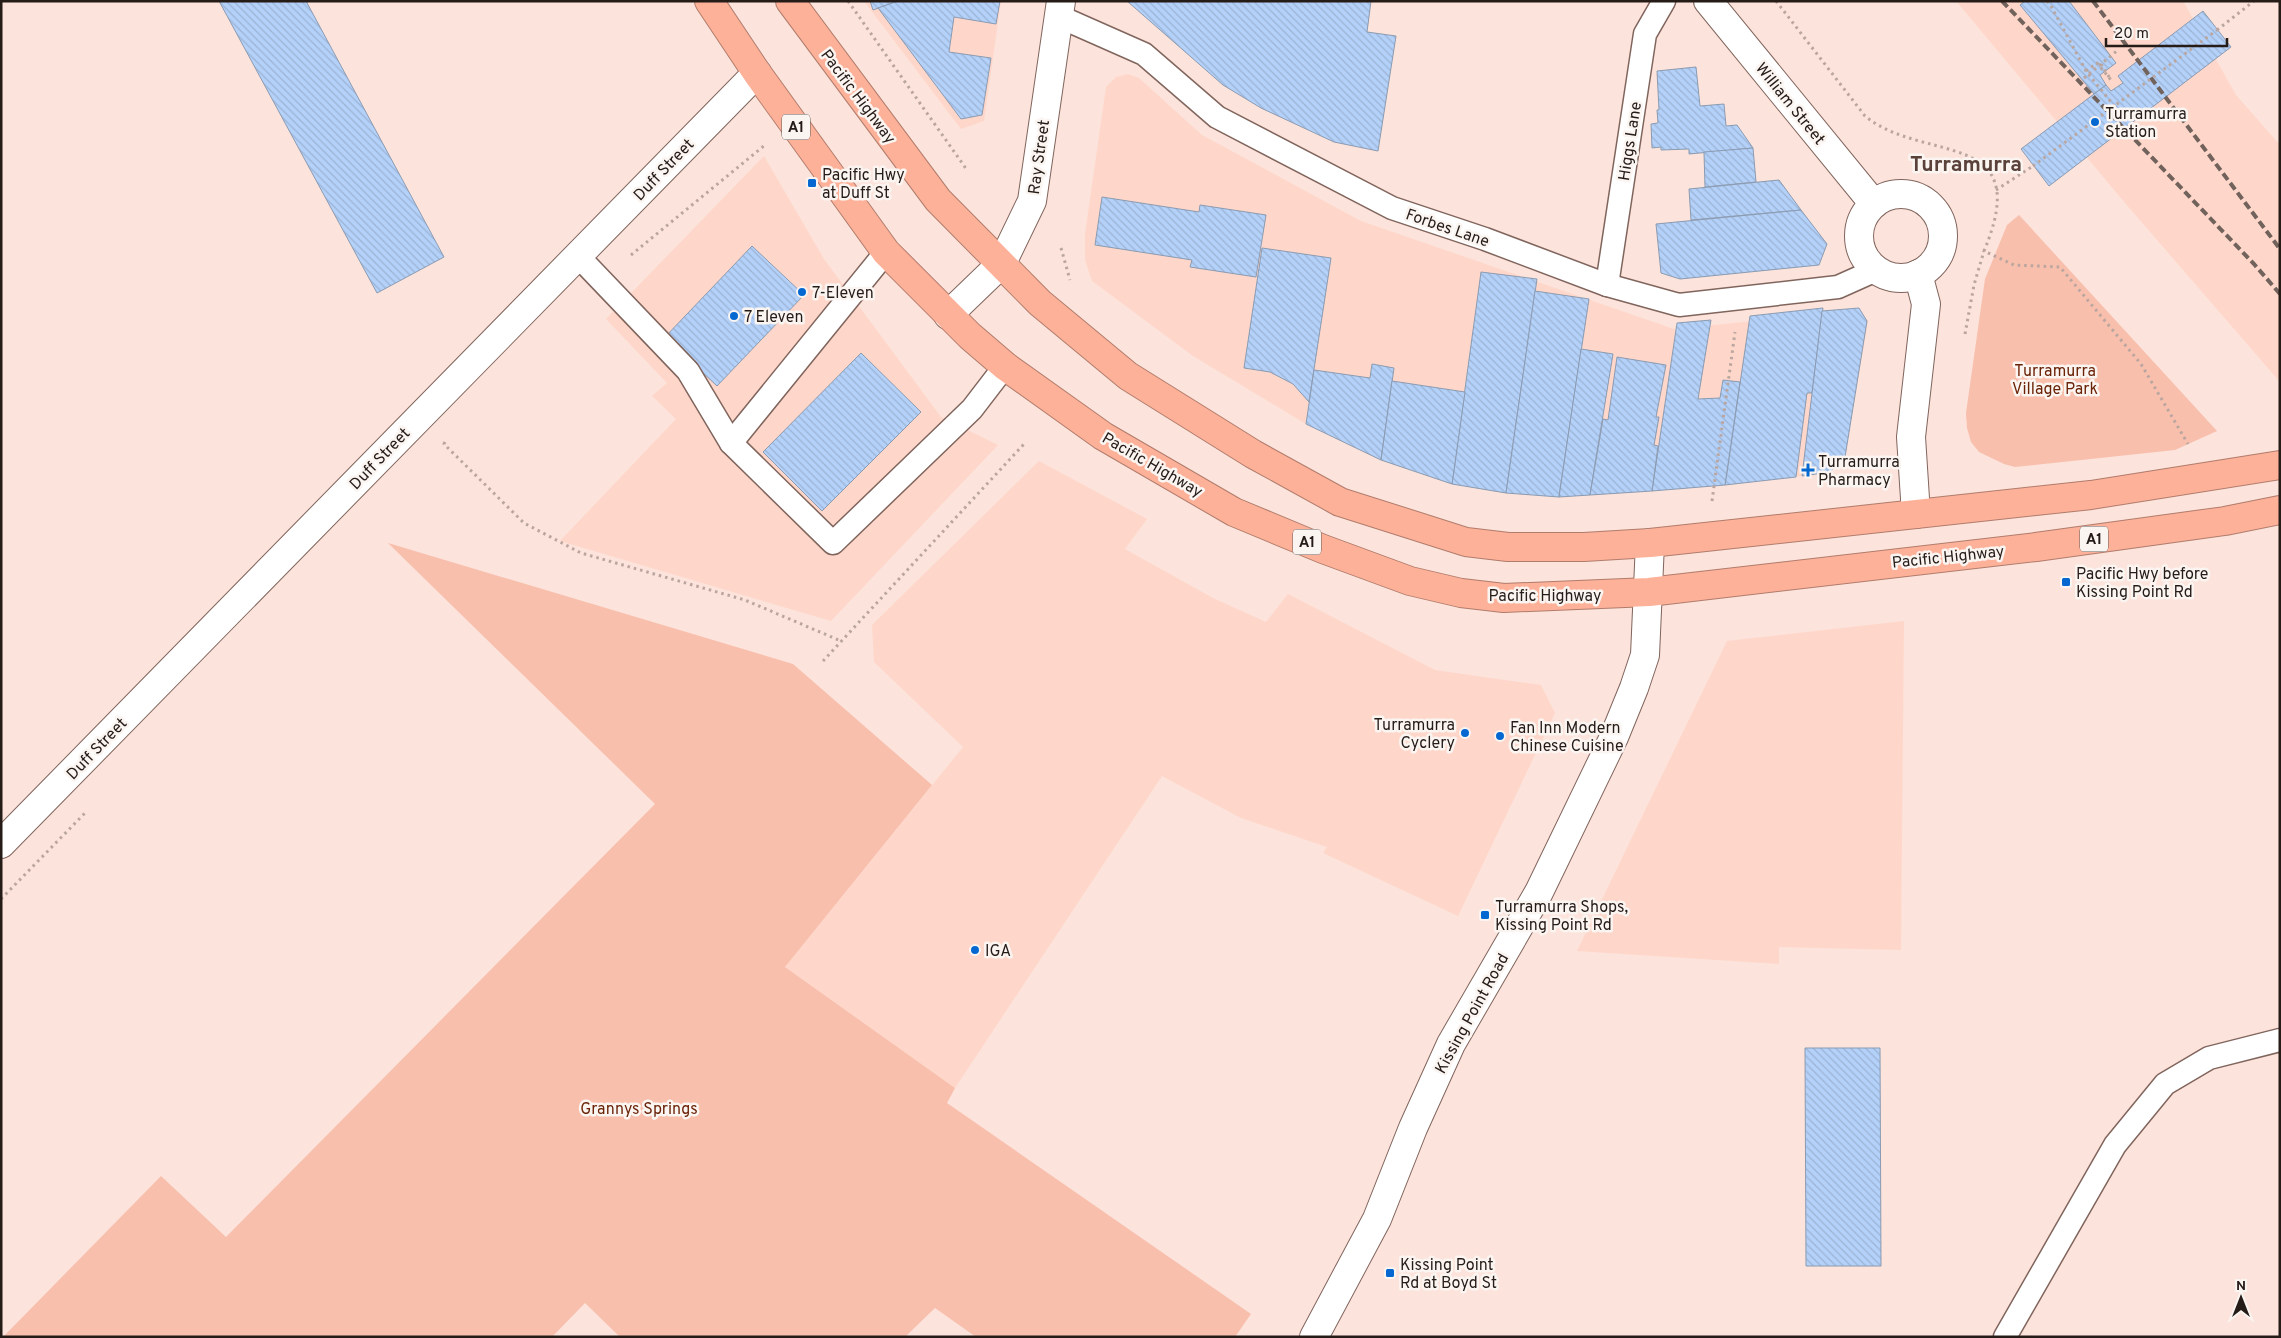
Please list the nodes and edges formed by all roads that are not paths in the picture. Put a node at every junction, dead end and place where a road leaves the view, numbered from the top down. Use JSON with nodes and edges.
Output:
{"nodes":[{"id":1,"x":708,"y":1,"type":"edge"},
{"id":2,"x":790,"y":1,"type":"edge"},
{"id":3,"x":1664,"y":1,"type":"edge"},
{"id":4,"x":1708,"y":1,"type":"edge"},
{"id":5,"x":1060,"y":9,"type":"edge"},
{"id":6,"x":757,"y":73,"type":"junction"},
{"id":7,"x":1874,"y":204,"type":"junction"},
{"id":8,"x":886,"y":252,"type":"junction"},
{"id":9,"x":578,"y":256,"type":"junction"},
{"id":10,"x":1002,"y":263,"type":"junction"},
{"id":11,"x":1876,"y":270,"type":"junction"},
{"id":12,"x":1918,"y":274,"type":"junction"},
{"id":13,"x":1607,"y":285,"type":"junction"},
{"id":14,"x":948,"y":315,"type":"junction"},
{"id":15,"x":1006,"y":366,"type":"junction"},
{"id":16,"x":731,"y":443,"type":"junction"},
{"id":17,"x":2280,"y":465,"type":"edge"},
{"id":18,"x":2280,"y":510,"type":"edge"},
{"id":19,"x":1916,"y":514,"type":"junction"},
{"id":20,"x":1650,"y":542,"type":"junction"},
{"id":21,"x":1649,"y":592,"type":"junction"},
{"id":22,"x":1,"y":844,"type":"edge"},
{"id":23,"x":2280,"y":1040,"type":"edge"},
{"id":24,"x":1314,"y":1337,"type":"edge"},
{"id":25,"x":2005,"y":1337,"type":"edge"}],
"edges":[{"from":1,"to":6,"type":"highway","name":"Pacific Highway","number":"A1"},
{"from":2,"to":10,"type":"highway","name":"Pacific Highway"},
{"from":3,"to":13,"type":"lane","name":"Higgs Lane"},
{"from":4,"to":7,"type":"street","name":"William Street"},
{"from":5,"to":10,"type":"street","name":"Ray Street"},
{"from":5,"to":13,"type":"lane","name":"Forbes Lane"},
{"from":6,"to":8,"type":"highway","name":"Pacific Highway","number":"A1"},
{"from":6,"to":9,"type":"street","name":"Duff Street"},
{"from":7,"to":11,"type":"street"},
{"from":7,"to":12,"type":"street"},
{"from":8,"to":14,"type":"highway","name":"Pacific Highway","number":"A1"},
{"from":8,"to":16,"type":"lane"},
{"from":9,"to":16,"type":"lane"},
{"from":9,"to":22,"type":"street","name":"Duff Street"},
{"from":10,"to":14,"type":"street","name":"Ray Street"},
{"from":10,"to":20,"type":"highway","name":"Pacific Highway"},
{"from":11,"to":12,"type":"street"},
{"from":11,"to":13,"type":"lane","name":"Forbes Lane"},
{"from":12,"to":19,"type":"street"},
{"from":14,"to":15,"type":"highway","name":"Pacific Highway","number":"A1"},
{"from":15,"to":16,"type":"lane"},
{"from":15,"to":21,"type":"highway","name":"Pacific Highway","number":"A1"},
{"from":17,"to":19,"type":"highway","name":"Pacific Highway"},
{"from":18,"to":21,"type":"highway","name":"Pacific Highway","number":"A1"},
{"from":19,"to":20,"type":"highway","name":"Pacific Highway"},
{"from":20,"to":21,"type":"street","name":"Kissing Point Road"},
{"from":21,"to":24,"type":"street","name":"Kissing Point Road"},
{"from":23,"to":25,"type":"lane"}]}
